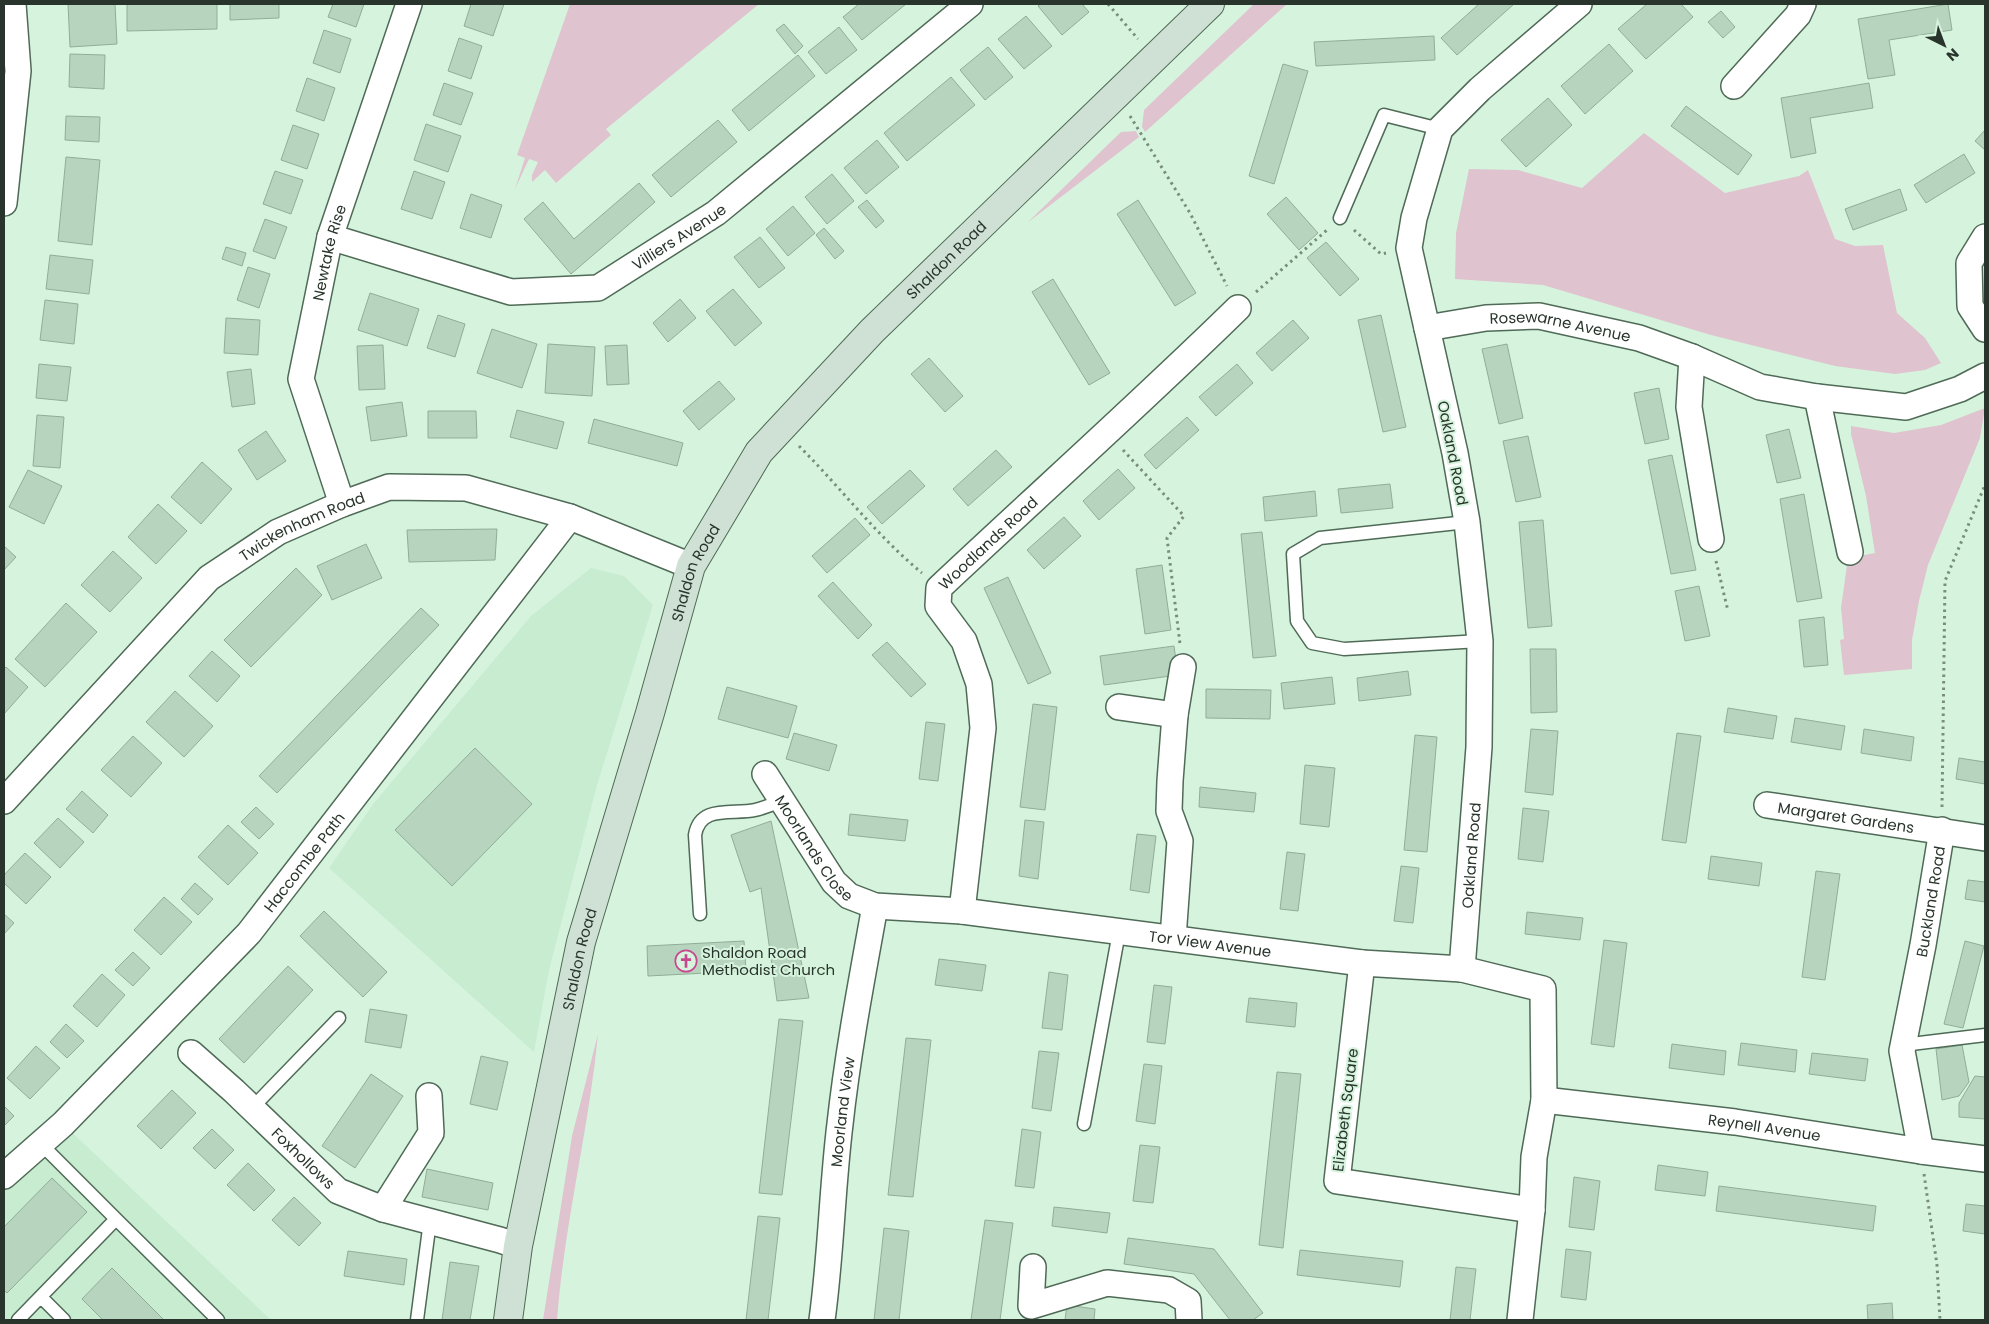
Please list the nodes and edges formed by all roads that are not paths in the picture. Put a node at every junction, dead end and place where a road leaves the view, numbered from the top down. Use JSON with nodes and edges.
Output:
{"nodes":[{"id":1,"x":13,"y":4,"type":"edge"},
{"id":2,"x":410,"y":4,"type":"edge"},
{"id":3,"x":970,"y":4,"type":"edge"},
{"id":4,"x":1210,"y":4,"type":"edge"},
{"id":5,"x":1579,"y":4,"type":"edge"},
{"id":6,"x":1803,"y":4,"type":"edge"},
{"id":7,"x":1734,"y":86,"type":"dead end"},
{"id":8,"x":1440,"y":129,"type":"junction"},
{"id":9,"x":4,"y":203,"type":"edge"},
{"id":10,"x":1340,"y":218,"type":"road end"},
{"id":11,"x":330,"y":237,"type":"junction"},
{"id":12,"x":1985,"y":237,"type":"edge"},
{"id":13,"x":1238,"y":308,"type":"road end"},
{"id":14,"x":1427,"y":328,"type":"junction"},
{"id":15,"x":1985,"y":329,"type":"edge"},
{"id":16,"x":1692,"y":357,"type":"junction"},
{"id":17,"x":1985,"y":376,"type":"edge"},
{"id":18,"x":1818,"y":397,"type":"junction"},
{"id":19,"x":342,"y":504,"type":"junction"},
{"id":20,"x":570,"y":517,"type":"junction"},
{"id":21,"x":1467,"y":522,"type":"junction"},
{"id":22,"x":1711,"y":539,"type":"road end"},
{"id":23,"x":1850,"y":552,"type":"dead end"},
{"id":24,"x":691,"y":566,"type":"junction"},
{"id":25,"x":1480,"y":641,"type":"junction"},
{"id":26,"x":1183,"y":667,"type":"road end"},
{"id":27,"x":1119,"y":707,"type":"dead end"},
{"id":28,"x":1174,"y":715,"type":"junction"},
{"id":29,"x":765,"y":774,"type":"dead end"},
{"id":30,"x":4,"y":801,"type":"edge"},
{"id":31,"x":782,"y":801,"type":"junction"},
{"id":32,"x":1768,"y":805,"type":"dead end"},
{"id":33,"x":1942,"y":830,"type":"junction"},
{"id":34,"x":1985,"y":838,"type":"edge"},
{"id":35,"x":875,"y":906,"type":"junction"},
{"id":36,"x":962,"y":910,"type":"junction"},
{"id":37,"x":700,"y":914,"type":"dead end"},
{"id":38,"x":1119,"y":932,"type":"junction"},
{"id":39,"x":1173,"y":938,"type":"junction"},
{"id":40,"x":1362,"y":962,"type":"junction"},
{"id":41,"x":1462,"y":970,"type":"junction"},
{"id":42,"x":340,"y":1018,"type":"dead end"},
{"id":43,"x":1985,"y":1035,"type":"edge"},
{"id":44,"x":1903,"y":1045,"type":"junction"},
{"id":45,"x":191,"y":1053,"type":"dead end"},
{"id":46,"x":429,"y":1096,"type":"dead end"},
{"id":47,"x":1544,"y":1100,"type":"junction"},
{"id":48,"x":252,"y":1108,"type":"junction"},
{"id":49,"x":1084,"y":1124,"type":"dead end"},
{"id":50,"x":40,"y":1144,"type":"junction"},
{"id":51,"x":1921,"y":1151,"type":"junction"},
{"id":52,"x":1985,"y":1159,"type":"edge"},
{"id":53,"x":4,"y":1176,"type":"edge"},
{"id":54,"x":383,"y":1209,"type":"junction"},
{"id":55,"x":1532,"y":1210,"type":"junction"},
{"id":56,"x":116,"y":1219,"type":"junction"},
{"id":57,"x":430,"y":1221,"type":"junction"},
{"id":58,"x":518,"y":1246,"type":"junction"},
{"id":59,"x":1033,"y":1267,"type":"dead end"},
{"id":60,"x":41,"y":1297,"type":"junction"},
{"id":61,"x":18,"y":1320,"type":"edge"},
{"id":62,"x":64,"y":1320,"type":"edge"},
{"id":63,"x":218,"y":1320,"type":"edge"},
{"id":64,"x":417,"y":1320,"type":"edge"},
{"id":65,"x":508,"y":1320,"type":"edge"},
{"id":66,"x":822,"y":1320,"type":"edge"},
{"id":67,"x":1190,"y":1320,"type":"edge"},
{"id":68,"x":1520,"y":1320,"type":"edge"}],
"edges":[{"from":1,"to":9,"type":"street"},
{"from":2,"to":11,"type":"street","name":"Newtake Rise"},
{"from":3,"to":11,"type":"street","name":"Villiers Avenue"},
{"from":4,"to":24,"type":"street","name":"Shaldon Road"},
{"from":5,"to":8,"type":"street","name":"Oakland Road"},
{"from":6,"to":7,"type":"street"},
{"from":8,"to":10,"type":"lane"},
{"from":8,"to":14,"type":"street","name":"Oakland Road"},
{"from":11,"to":19,"type":"street","name":"Newtake Rise"},
{"from":12,"to":15,"type":"street"},
{"from":13,"to":36,"type":"street","name":"Woodlands Road"},
{"from":14,"to":16,"type":"street","name":"Rosewarne Avenue"},
{"from":14,"to":21,"type":"street","name":"Oakland Road"},
{"from":16,"to":18,"type":"street","name":"Rosewarne Avenue"},
{"from":16,"to":22,"type":"street"},
{"from":17,"to":18,"type":"street","name":"Rosewarne Avenue"},
{"from":18,"to":23,"type":"street"},
{"from":19,"to":20,"type":"street","name":"Twickenham Road"},
{"from":19,"to":30,"type":"street","name":"Twickenham Road"},
{"from":20,"to":24,"type":"street","name":"Twickenham Road"},
{"from":20,"to":50,"type":"street","name":"Haccombe Path"},
{"from":21,"to":25,"type":"street","name":"Oakland Road"},
{"from":21,"to":25,"type":"lane"},
{"from":24,"to":58,"type":"street","name":"Shaldon Road"},
{"from":25,"to":41,"type":"street","name":"Oakland Road"},
{"from":26,"to":28,"type":"street"},
{"from":27,"to":28,"type":"street"},
{"from":28,"to":39,"type":"street"},
{"from":29,"to":31,"type":"street","name":"Moorlands Close"},
{"from":31,"to":35,"type":"street","name":"Moorlands Close"},
{"from":31,"to":37,"type":"lane"},
{"from":32,"to":33,"type":"street","name":"Margaret Gardens"},
{"from":33,"to":34,"type":"street","name":"Margaret Gardens"},
{"from":33,"to":44,"type":"street","name":"Buckland Road"},
{"from":35,"to":36,"type":"street","name":"Tor View Avenue"},
{"from":35,"to":66,"type":"street","name":"Moorland View"},
{"from":36,"to":38,"type":"street","name":"Tor View Avenue"},
{"from":38,"to":39,"type":"street","name":"Tor View Avenue"},
{"from":38,"to":49,"type":"lane"},
{"from":39,"to":40,"type":"street","name":"Tor View Avenue"},
{"from":40,"to":41,"type":"street","name":"Tor View Avenue"},
{"from":40,"to":55,"type":"street","name":"Elizabeth Square"},
{"from":41,"to":47,"type":"street","name":"Tor View Avenue"},
{"from":42,"to":48,"type":"lane"},
{"from":43,"to":44,"type":"lane"},
{"from":44,"to":51,"type":"street","name":"Buckland Road"},
{"from":45,"to":48,"type":"street","name":"Foxhollows"},
{"from":46,"to":54,"type":"street"},
{"from":47,"to":51,"type":"street","name":"Reynell Avenue"},
{"from":47,"to":55,"type":"street"},
{"from":48,"to":54,"type":"street","name":"Foxhollows"},
{"from":50,"to":53,"type":"street","name":"Haccombe Path"},
{"from":50,"to":56,"type":"lane"},
{"from":51,"to":52,"type":"street","name":"Reynell Avenue"},
{"from":54,"to":57,"type":"street","name":"Foxhollows"},
{"from":55,"to":68,"type":"street"},
{"from":56,"to":60,"type":"lane"},
{"from":56,"to":63,"type":"lane"},
{"from":57,"to":58,"type":"street","name":"Foxhollows"},
{"from":57,"to":64,"type":"lane"},
{"from":58,"to":65,"type":"street","name":"Shaldon Road"},
{"from":59,"to":67,"type":"street"},
{"from":60,"to":61,"type":"lane"},
{"from":60,"to":62,"type":"lane"}]}
